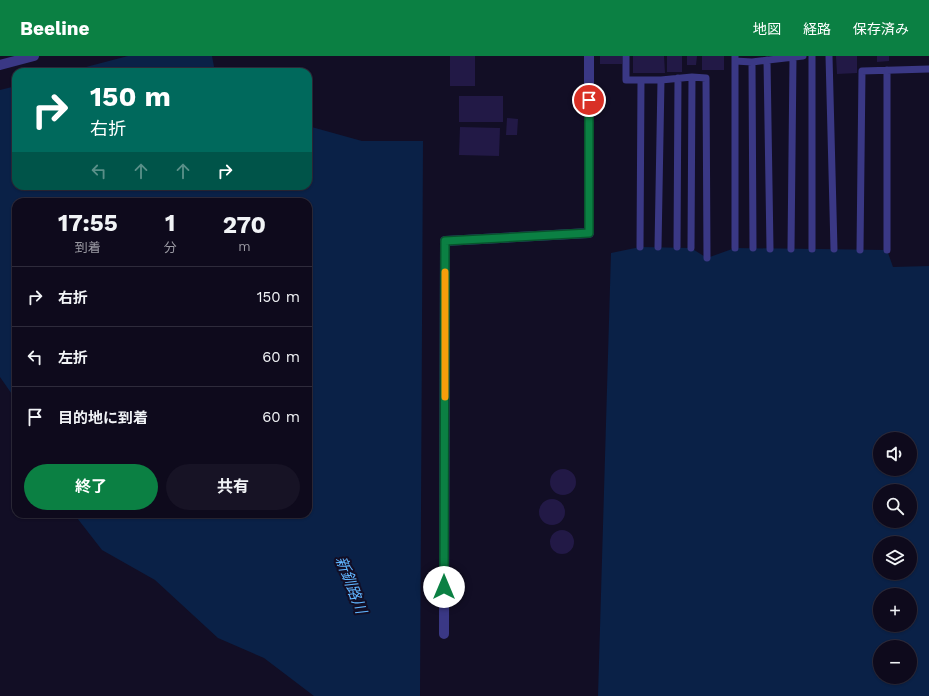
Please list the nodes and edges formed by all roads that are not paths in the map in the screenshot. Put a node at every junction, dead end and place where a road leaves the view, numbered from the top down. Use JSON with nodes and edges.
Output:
{"nodes":[{"id":1,"x":34,"y":56,"type":"edge"},
{"id":2,"x":589,"y":56,"type":"edge"},
{"id":3,"x":626,"y":56,"type":"edge"},
{"id":4,"x":803,"y":56,"type":"edge"},
{"id":5,"x":812,"y":56,"type":"edge"},
{"id":6,"x":829,"y":56,"type":"edge"},
{"id":7,"x":793,"y":58,"type":"junction"},
{"id":8,"x":735,"y":59,"type":"edge"},
{"id":9,"x":767,"y":60,"type":"junction"},
{"id":10,"x":752,"y":62,"type":"junction"},
{"id":11,"x":0,"y":65,"type":"edge"},
{"id":12,"x":929,"y":69,"type":"edge"},
{"id":13,"x":887,"y":70,"type":"junction"},
{"id":14,"x":692,"y":77,"type":"junction"},
{"id":15,"x":678,"y":78,"type":"junction"},
{"id":16,"x":641,"y":80,"type":"junction"},
{"id":17,"x":661,"y":80,"type":"junction"},
{"id":18,"x":640,"y":247,"type":"dead end"},
{"id":19,"x":658,"y":247,"type":"dead end"},
{"id":20,"x":677,"y":247,"type":"dead end"},
{"id":21,"x":692,"y":248,"type":"dead end"},
{"id":22,"x":735,"y":248,"type":"dead end"},
{"id":23,"x":753,"y":248,"type":"dead end"},
{"id":24,"x":770,"y":249,"type":"dead end"},
{"id":25,"x":791,"y":249,"type":"dead end"},
{"id":26,"x":812,"y":249,"type":"dead end"},
{"id":27,"x":834,"y":250,"type":"dead end"},
{"id":28,"x":860,"y":250,"type":"dead end"},
{"id":29,"x":887,"y":250,"type":"dead end"},
{"id":30,"x":707,"y":258,"type":"dead end"},
{"id":31,"x":444,"y":634,"type":"dead end"}],
"edges":[{"from":1,"to":11,"type":"street"},
{"from":2,"to":31,"type":"street"},
{"from":3,"to":16,"type":"lane"},
{"from":4,"to":7,"type":"lane"},
{"from":5,"to":26,"type":"lane"},
{"from":6,"to":27,"type":"lane"},
{"from":7,"to":9,"type":"lane"},
{"from":7,"to":25,"type":"lane"},
{"from":8,"to":10,"type":"lane"},
{"from":8,"to":22,"type":"lane"},
{"from":9,"to":10,"type":"lane"},
{"from":9,"to":24,"type":"lane"},
{"from":10,"to":23,"type":"lane"},
{"from":12,"to":13,"type":"lane"},
{"from":13,"to":28,"type":"lane"},
{"from":13,"to":29,"type":"lane"},
{"from":14,"to":15,"type":"lane"},
{"from":14,"to":21,"type":"lane"},
{"from":14,"to":30,"type":"lane"},
{"from":15,"to":17,"type":"lane"},
{"from":15,"to":20,"type":"lane"},
{"from":16,"to":17,"type":"lane"},
{"from":16,"to":18,"type":"lane"},
{"from":17,"to":19,"type":"lane"}]}
